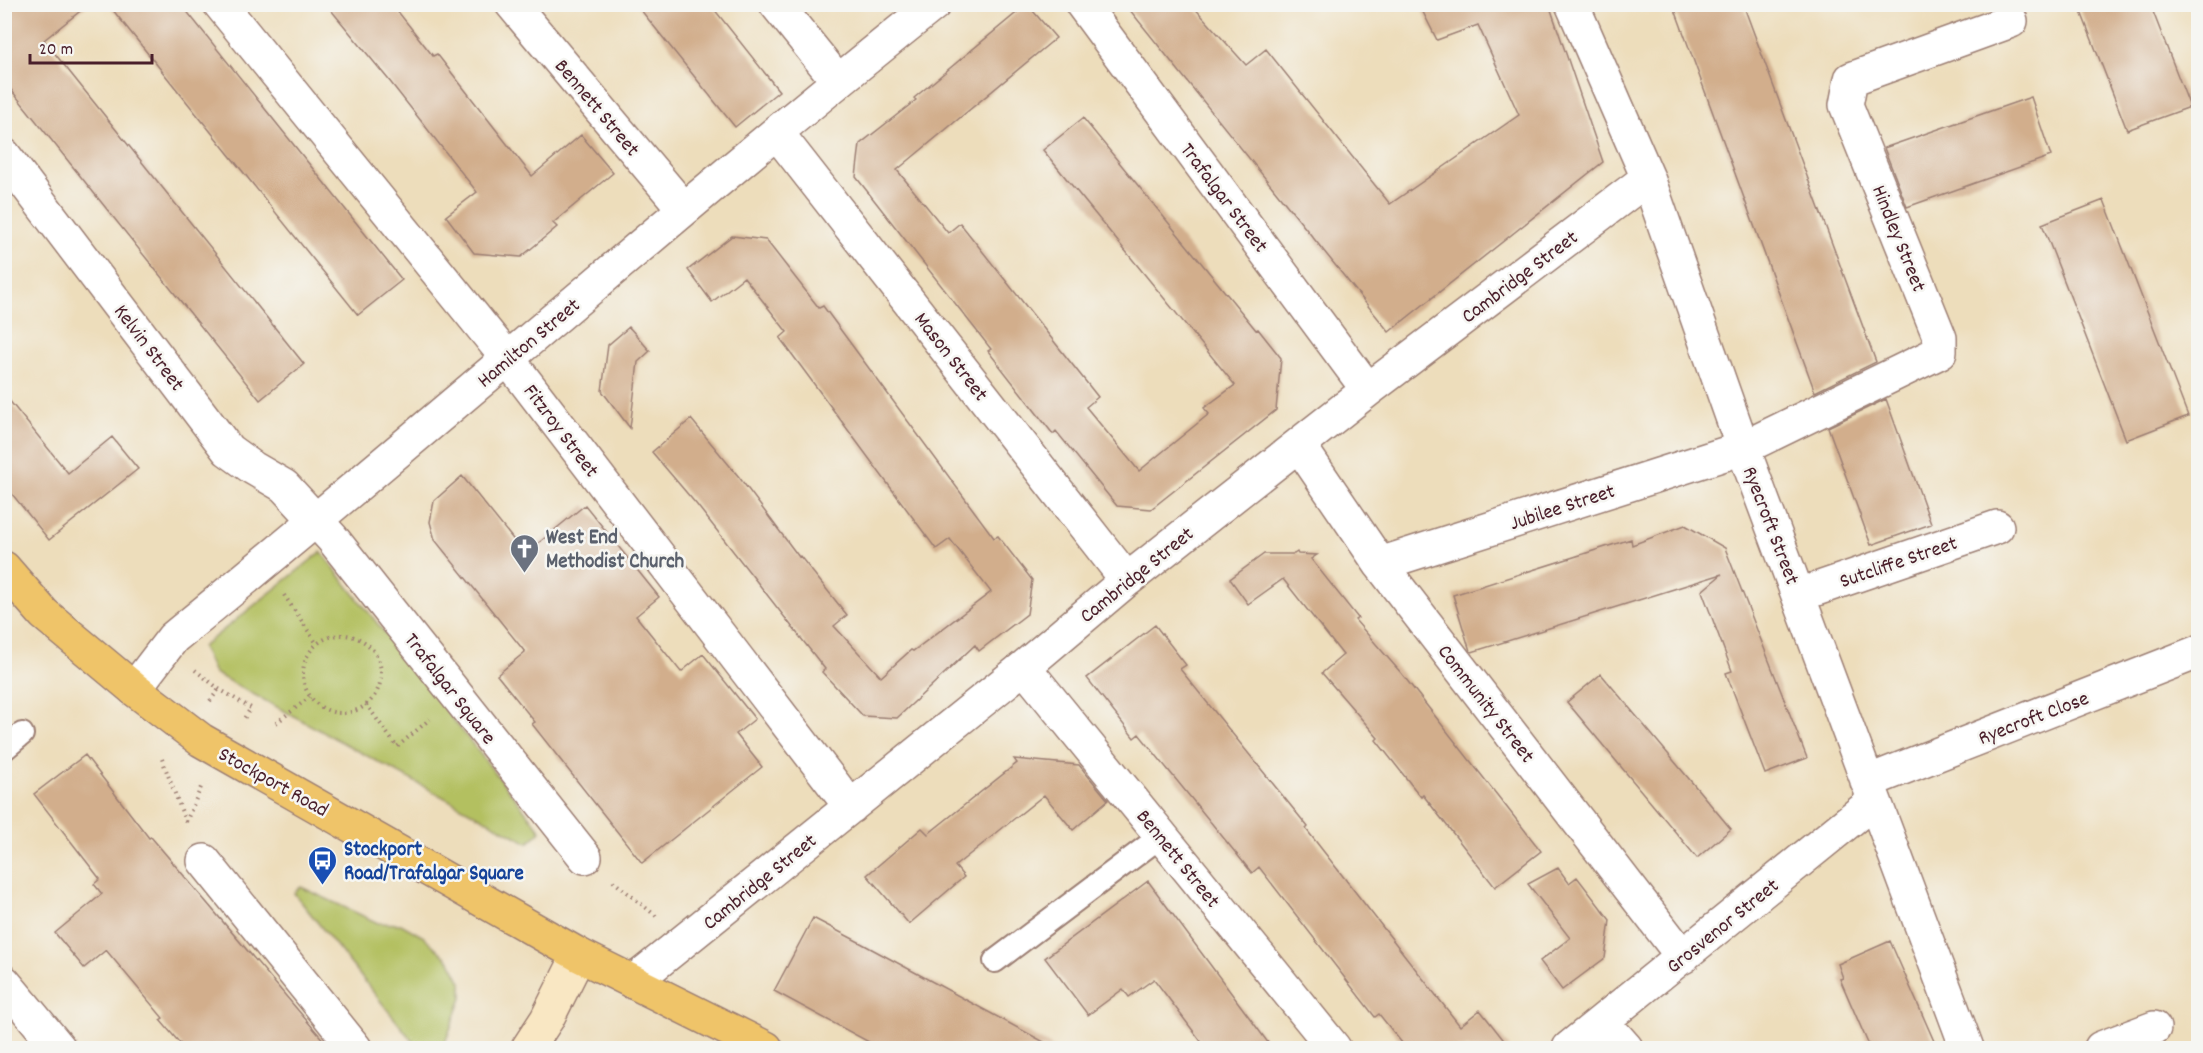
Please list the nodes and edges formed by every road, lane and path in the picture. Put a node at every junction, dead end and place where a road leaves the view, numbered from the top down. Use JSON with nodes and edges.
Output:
{"nodes":[{"id":1,"x":220,"y":4,"type":"edge"},
{"id":2,"x":512,"y":4,"type":"edge"},
{"id":3,"x":776,"y":4,"type":"edge"},
{"id":4,"x":934,"y":4,"type":"edge"},
{"id":5,"x":1082,"y":4,"type":"edge"},
{"id":6,"x":1577,"y":6,"type":"edge"},
{"id":7,"x":2011,"y":21,"type":"dead end"},
{"id":8,"x":838,"y":81,"type":"junction"},
{"id":9,"x":777,"y":133,"type":"junction"},
{"id":10,"x":4,"y":155,"type":"edge"},
{"id":11,"x":1648,"y":178,"type":"junction"},
{"id":12,"x":684,"y":209,"type":"junction"},
{"id":13,"x":508,"y":359,"type":"junction"},
{"id":14,"x":1368,"y":390,"type":"junction"},
{"id":15,"x":1299,"y":445,"type":"junction"},
{"id":16,"x":1743,"y":448,"type":"junction"},
{"id":17,"x":314,"y":520,"type":"junction"},
{"id":18,"x":1997,"y":527,"type":"dead end"},
{"id":19,"x":262,"y":564,"type":"junction"},
{"id":20,"x":1380,"y":564,"type":"junction"},
{"id":21,"x":4,"y":568,"type":"edge"},
{"id":22,"x":1128,"y":580,"type":"junction"},
{"id":23,"x":1798,"y":595,"type":"junction"},
{"id":24,"x":317,"y":644,"type":"junction"},
{"id":25,"x":2199,"y":652,"type":"edge"},
{"id":26,"x":192,"y":667,"type":"dead end"},
{"id":27,"x":1024,"y":667,"type":"junction"},
{"id":28,"x":134,"y":689,"type":"junction"},
{"id":29,"x":457,"y":696,"type":"junction"},
{"id":30,"x":310,"y":697,"type":"junction"},
{"id":31,"x":366,"y":704,"type":"junction"},
{"id":32,"x":251,"y":708,"type":"dead end"},
{"id":33,"x":276,"y":723,"type":"dead end"},
{"id":34,"x":22,"y":734,"type":"dead end"},
{"id":35,"x":4,"y":749,"type":"edge"},
{"id":36,"x":1870,"y":791,"type":"junction"},
{"id":37,"x":851,"y":807,"type":"junction"},
{"id":38,"x":1161,"y":836,"type":"junction"},
{"id":39,"x":585,"y":857,"type":"joint"},
{"id":40,"x":204,"y":861,"type":"dead end"},
{"id":41,"x":685,"y":940,"type":"junction"},
{"id":42,"x":579,"y":956,"type":"junction"},
{"id":43,"x":1683,"y":957,"type":"junction"},
{"id":44,"x":995,"y":962,"type":"dead end"},
{"id":45,"x":4,"y":982,"type":"edge"},
{"id":46,"x":633,"y":982,"type":"junction"},
{"id":47,"x":1603,"y":1022,"type":"junction"},
{"id":48,"x":2154,"y":1028,"type":"dead end"},
{"id":49,"x":59,"y":1048,"type":"edge"},
{"id":50,"x":356,"y":1048,"type":"edge"},
{"id":51,"x":528,"y":1048,"type":"edge"},
{"id":52,"x":766,"y":1048,"type":"edge"},
{"id":53,"x":1334,"y":1048,"type":"edge"},
{"id":54,"x":1569,"y":1048,"type":"edge"},
{"id":55,"x":1626,"y":1048,"type":"edge"},
{"id":56,"x":1967,"y":1048,"type":"edge"},
{"id":57,"x":2101,"y":1048,"type":"edge"}],
"edges":[{"from":1,"to":13,"type":"street","name":"Fitzroy Street"},
{"from":2,"to":12,"type":"street","name":"Bennett Street"},
{"from":3,"to":8,"type":"street"},
{"from":4,"to":8,"type":"street","name":"Hamilton Street"},
{"from":5,"to":14,"type":"street","name":"Trafalgar Street"},
{"from":6,"to":11,"type":"street","name":"Ryecroft Street"},
{"from":7,"to":16,"type":"street","name":"Hindley Street"},
{"from":8,"to":9,"type":"street","name":"Hamilton Street"},
{"from":9,"to":12,"type":"street","name":"Hamilton Street"},
{"from":9,"to":22,"type":"street","name":"Mason Street"},
{"from":10,"to":17,"type":"street","name":"Kelvin Street"},
{"from":11,"to":14,"type":"street","name":"Cambridge Street"},
{"from":11,"to":16,"type":"street","name":"Ryecroft Street"},
{"from":12,"to":13,"type":"street","name":"Hamilton Street"},
{"from":13,"to":17,"type":"street","name":"Hamilton Street"},
{"from":13,"to":37,"type":"street","name":"Fitzroy Street"},
{"from":14,"to":15,"type":"street","name":"Cambridge Street"},
{"from":15,"to":20,"type":"street","name":"Community Street"},
{"from":15,"to":22,"type":"street","name":"Cambridge Street"},
{"from":16,"to":20,"type":"street","name":"Jubilee Street"},
{"from":16,"to":23,"type":"street","name":"Ryecroft Street"},
{"from":17,"to":19,"type":"street","name":"Hamilton Street"},
{"from":17,"to":29,"type":"street","name":"Trafalgar Square"},
{"from":18,"to":23,"type":"street","name":"Sutcliffe Street"},
{"from":19,"to":24,"type":"path"},
{"from":19,"to":28,"type":"street","name":"Hamilton Street"},
{"from":20,"to":43,"type":"street","name":"Community Street"},
{"from":21,"to":28,"type":"highway","name":"Stockport Road"},
{"from":22,"to":27,"type":"street","name":"Cambridge Street"},
{"from":23,"to":36,"type":"street","name":"Ryecroft Street"},
{"from":24,"to":30,"type":"path"},
{"from":24,"to":31,"type":"path"},
{"from":25,"to":36,"type":"street","name":"Ryecroft Close"},
{"from":26,"to":32,"type":"path"},
{"from":27,"to":37,"type":"street","name":"Cambridge Street"},
{"from":27,"to":38,"type":"street","name":"Bennett Street"},
{"from":28,"to":42,"type":"highway","name":"Stockport Road"},
{"from":29,"to":31,"type":"path"},
{"from":29,"to":39,"type":"street","name":"Trafalgar Square"},
{"from":30,"to":31,"type":"path"},
{"from":30,"to":33,"type":"path"},
{"from":34,"to":35,"type":"lane"},
{"from":36,"to":43,"type":"street","name":"Grosvenor Street"},
{"from":36,"to":56,"type":"street","name":"Ryecroft Street"},
{"from":37,"to":41,"type":"street","name":"Cambridge Street"},
{"from":38,"to":44,"type":"lane"},
{"from":38,"to":53,"type":"street","name":"Bennett Street"},
{"from":39,"to":41,"type":"path"},
{"from":40,"to":50,"type":"street"},
{"from":41,"to":46,"type":"street","name":"Cambridge Street"},
{"from":42,"to":46,"type":"highway","name":"Stockport Road"},
{"from":42,"to":51,"type":"street"},
{"from":43,"to":47,"type":"street","name":"Grosvenor Street"},
{"from":45,"to":49,"type":"street"},
{"from":46,"to":52,"type":"highway","name":"Stockport Road"},
{"from":47,"to":54,"type":"street","name":"Grosvenor Street"},
{"from":47,"to":55,"type":"street"},
{"from":48,"to":57,"type":"street"}]}
